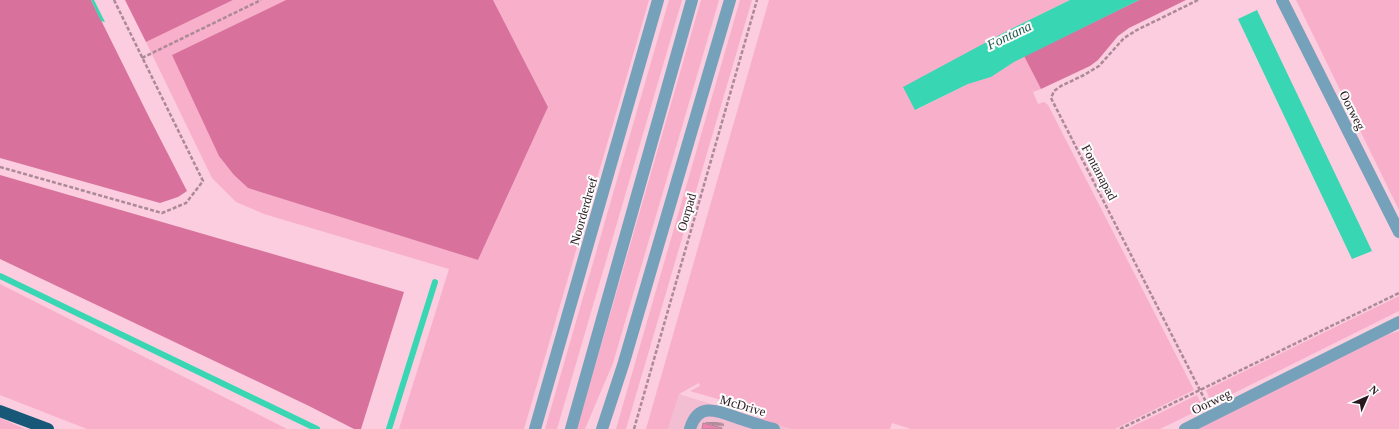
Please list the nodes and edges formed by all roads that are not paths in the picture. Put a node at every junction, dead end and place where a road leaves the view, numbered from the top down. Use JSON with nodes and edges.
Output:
{"nodes":[{"id":1,"x":658,"y":0,"type":"edge"},
{"id":2,"x":692,"y":0,"type":"edge"},
{"id":3,"x":730,"y":0,"type":"edge"},
{"id":4,"x":1282,"y":0,"type":"edge"},
{"id":5,"x":1399,"y":232,"type":"edge"},
{"id":6,"x":1399,"y":322,"type":"edge"},
{"id":7,"x":0,"y":411,"type":"edge"},
{"id":8,"x":48,"y":429,"type":"edge"},
{"id":9,"x":535,"y":429,"type":"edge"},
{"id":10,"x":571,"y":429,"type":"edge"},
{"id":11,"x":602,"y":429,"type":"edge"},
{"id":12,"x":690,"y":429,"type":"edge"},
{"id":13,"x":773,"y":429,"type":"edge"},
{"id":14,"x":1185,"y":429,"type":"edge"}],
"edges":[{"from":1,"to":9,"type":"street","name":"Noorderdreef"},
{"from":2,"to":10,"type":"street"},
{"from":3,"to":11,"type":"street"},
{"from":4,"to":5,"type":"street","name":"Oorweg"},
{"from":6,"to":14,"type":"street","name":"Oorweg"},
{"from":7,"to":8,"type":"highway"},
{"from":12,"to":13,"type":"street","name":"McDrive"}]}
